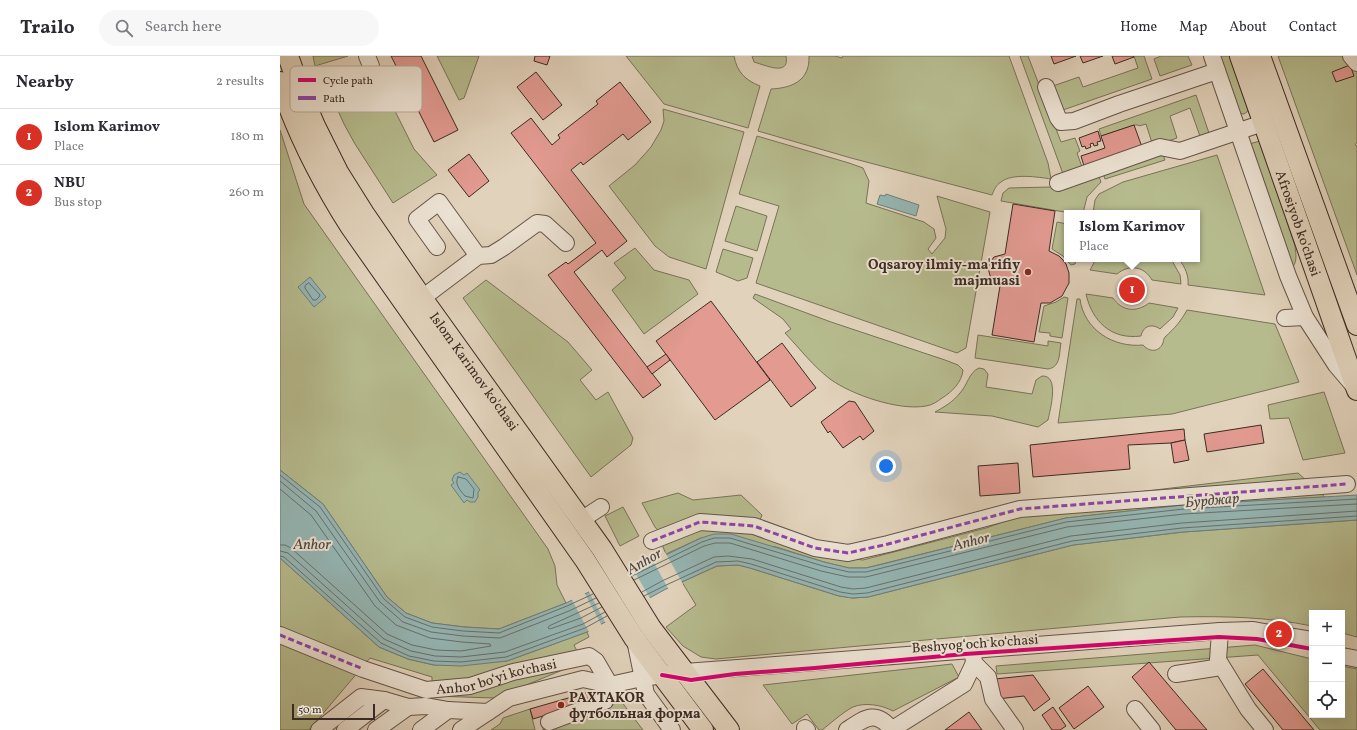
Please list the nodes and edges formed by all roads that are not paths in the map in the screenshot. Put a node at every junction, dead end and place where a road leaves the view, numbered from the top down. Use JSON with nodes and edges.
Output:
{"nodes":[{"id":1,"x":1240,"y":56,"type":"edge"},
{"id":2,"x":1260,"y":56,"type":"edge"},
{"id":3,"x":1351,"y":56,"type":"edge"},
{"id":4,"x":1215,"y":63,"type":"edge"},
{"id":5,"x":1357,"y":63,"type":"edge"},
{"id":6,"x":280,"y":82,"type":"edge"},
{"id":7,"x":1046,"y":87,"type":"dead end"},
{"id":8,"x":290,"y":110,"type":"edge"},
{"id":9,"x":291,"y":112,"type":"edge"},
{"id":10,"x":309,"y":112,"type":"edge"},
{"id":11,"x":1263,"y":123,"type":"junction"},
{"id":12,"x":1239,"y":132,"type":"junction"},
{"id":13,"x":1058,"y":183,"type":"dead end"},
{"id":14,"x":566,"y":243,"type":"dead end"},
{"id":15,"x":437,"y":247,"type":"dead end"},
{"id":16,"x":478,"y":256,"type":"junction"},
{"id":17,"x":415,"y":303,"type":"junction"},
{"id":18,"x":1305,"y":317,"type":"junction"},
{"id":19,"x":1285,"y":318,"type":"dead end"},
{"id":20,"x":1357,"y":325,"type":"edge"},
{"id":21,"x":1357,"y":390,"type":"edge"},
{"id":22,"x":1347,"y":484,"type":"dead end"},
{"id":23,"x":600,"y":507,"type":"dead end"},
{"id":24,"x":581,"y":520,"type":"junction"},
{"id":25,"x":652,"y":541,"type":"dead end"},
{"id":26,"x":280,"y":634,"type":"edge"},
{"id":27,"x":1220,"y":634,"type":"junction"},
{"id":28,"x":634,"y":638,"type":"junction"},
{"id":29,"x":1309,"y":639,"type":"edge"},
{"id":30,"x":1345,"y":647,"type":"edge"},
{"id":31,"x":1309,"y":649,"type":"edge"},
{"id":32,"x":1357,"y":650,"type":"edge"},
{"id":33,"x":973,"y":655,"type":"junction"},
{"id":34,"x":1345,"y":657,"type":"edge"},
{"id":35,"x":1357,"y":659,"type":"edge"},
{"id":36,"x":1222,"y":667,"type":"junction"},
{"id":37,"x":1176,"y":674,"type":"dead end"},
{"id":38,"x":662,"y":675,"type":"junction"},
{"id":39,"x":688,"y":676,"type":"junction"},
{"id":40,"x":642,"y":678,"type":"junction"},
{"id":41,"x":610,"y":686,"type":"junction"},
{"id":42,"x":426,"y":698,"type":"junction"},
{"id":43,"x":384,"y":700,"type":"junction"},
{"id":44,"x":408,"y":706,"type":"junction"},
{"id":45,"x":1135,"y":709,"type":"dead end"},
{"id":46,"x":448,"y":710,"type":"junction"},
{"id":47,"x":488,"y":712,"type":"junction"},
{"id":48,"x":549,"y":722,"type":"dead end"},
{"id":49,"x":319,"y":730,"type":"edge"},
{"id":50,"x":345,"y":730,"type":"edge"},
{"id":51,"x":376,"y":730,"type":"edge"},
{"id":52,"x":421,"y":730,"type":"edge"},
{"id":53,"x":461,"y":730,"type":"edge"},
{"id":54,"x":672,"y":730,"type":"edge"},
{"id":55,"x":703,"y":730,"type":"edge"},
{"id":56,"x":729,"y":730,"type":"edge"},
{"id":57,"x":847,"y":730,"type":"edge"},
{"id":58,"x":891,"y":730,"type":"edge"},
{"id":59,"x":1015,"y":730,"type":"edge"},
{"id":60,"x":1152,"y":730,"type":"edge"},
{"id":61,"x":1265,"y":730,"type":"edge"}],
"edges":[{"from":1,"to":11,"type":"main road","name":"Afrosiyob ko'chasi"},
{"from":2,"to":20,"type":"main road","name":"Afrosiyob ko'chasi"},
{"from":3,"to":5,"type":"street"},
{"from":4,"to":7,"type":"street"},
{"from":4,"to":12,"type":"street"},
{"from":6,"to":8,"type":"main road","name":"Islom Karimov ko'chasi"},
{"from":9,"to":17,"type":"main road","name":"Islom Karimov ko'chasi"},
{"from":10,"to":17,"type":"main road","name":"Islom Karimov ko'chasi"},
{"from":11,"to":12,"type":"street"},
{"from":11,"to":21,"type":"main road","name":"Afrosiyob ko'chasi"},
{"from":12,"to":13,"type":"street"},
{"from":12,"to":18,"type":"street"},
{"from":14,"to":16,"type":"street"},
{"from":15,"to":16,"type":"street"},
{"from":16,"to":17,"type":"street"},
{"from":17,"to":24,"type":"main road","name":"Islom Karimov ko'chasi"},
{"from":17,"to":28,"type":"main road","name":"Islom Karimov ko'chasi"},
{"from":18,"to":19,"type":"street"},
{"from":18,"to":21,"type":"street"},
{"from":22,"to":25,"type":"street"},
{"from":23,"to":24,"type":"street"},
{"from":24,"to":39,"type":"main road","name":"Islom Karimov ko'chasi"},
{"from":26,"to":42,"type":"street","name":"Anhor bo‘yi ko‘chasi"},
{"from":27,"to":29,"type":"street","name":"Beshyogʻoch koʻchasi"},
{"from":27,"to":31,"type":"street","name":"Beshyogʻoch koʻchasi"},
{"from":27,"to":33,"type":"street","name":"Beshyogʻoch koʻchasi"},
{"from":27,"to":36,"type":"street"},
{"from":28,"to":38,"type":"main road","name":"Islom Karimov ko'chasi"},
{"from":28,"to":40,"type":"street"},
{"from":30,"to":32,"type":"street"},
{"from":33,"to":39,"type":"street","name":"Beshyogʻoch koʻchasi"},
{"from":33,"to":58,"type":"street"},
{"from":33,"to":59,"type":"street"},
{"from":34,"to":35,"type":"street"},
{"from":36,"to":37,"type":"street"},
{"from":36,"to":61,"type":"street"},
{"from":38,"to":39,"type":"street","name":"Beshyogʻoch koʻchasi"},
{"from":38,"to":40,"type":"street","name":"Beshyogʻoch koʻchasi"},
{"from":38,"to":55,"type":"main road","name":"Islom Karimov ko'chasi"},
{"from":39,"to":56,"type":"main road","name":"Islom Karimov ko'chasi"},
{"from":40,"to":41,"type":"street","name":"Beshyogʻoch koʻchasi"},
{"from":40,"to":54,"type":"street"},
{"from":41,"to":42,"type":"street","name":"Anhor bo‘yi ko‘chasi"},
{"from":41,"to":47,"type":"street"},
{"from":41,"to":48,"type":"street"},
{"from":42,"to":44,"type":"street"},
{"from":42,"to":46,"type":"street"},
{"from":43,"to":44,"type":"street"},
{"from":43,"to":49,"type":"street"},
{"from":43,"to":50,"type":"street"},
{"from":44,"to":51,"type":"street"},
{"from":45,"to":60,"type":"street"},
{"from":46,"to":47,"type":"street"},
{"from":46,"to":52,"type":"street"},
{"from":47,"to":53,"type":"street"},
{"from":57,"to":58,"type":"street"}]}
